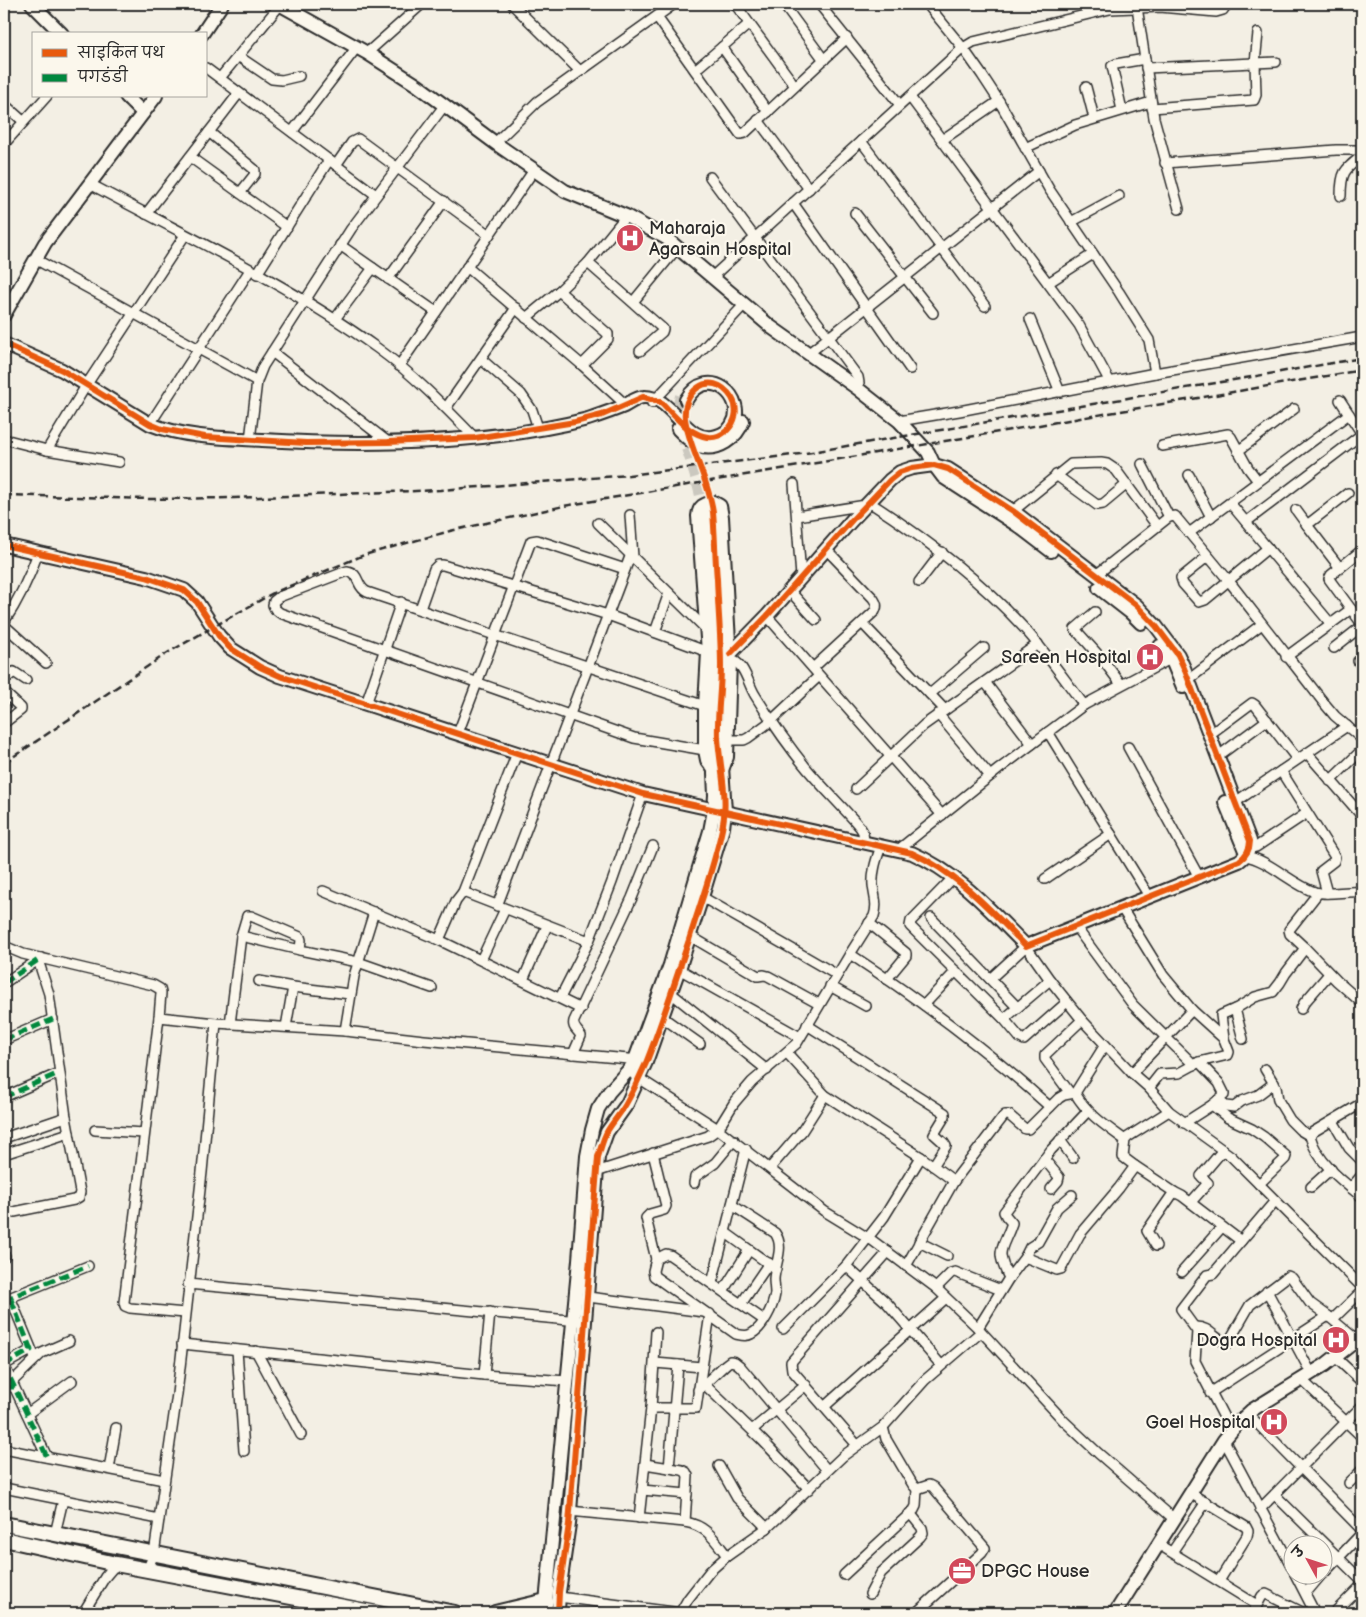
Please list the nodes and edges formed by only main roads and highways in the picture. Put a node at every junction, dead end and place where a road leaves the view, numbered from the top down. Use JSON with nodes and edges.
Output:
{"nodes":[{"id":1,"x":4,"y":1524,"type":"edge"},
{"id":2,"x":4,"y":1538,"type":"edge"},
{"id":3,"x":550,"y":1604,"type":"edge"},
{"id":4,"x":376,"y":1613,"type":"edge"},
{"id":5,"x":455,"y":1613,"type":"edge"},
{"id":6,"x":495,"y":1613,"type":"edge"}],
"edges":[{"from":1,"to":5,"type":"main road"},
{"from":2,"to":4,"type":"main road"},
{"from":3,"to":6,"type":"main road"}]}
